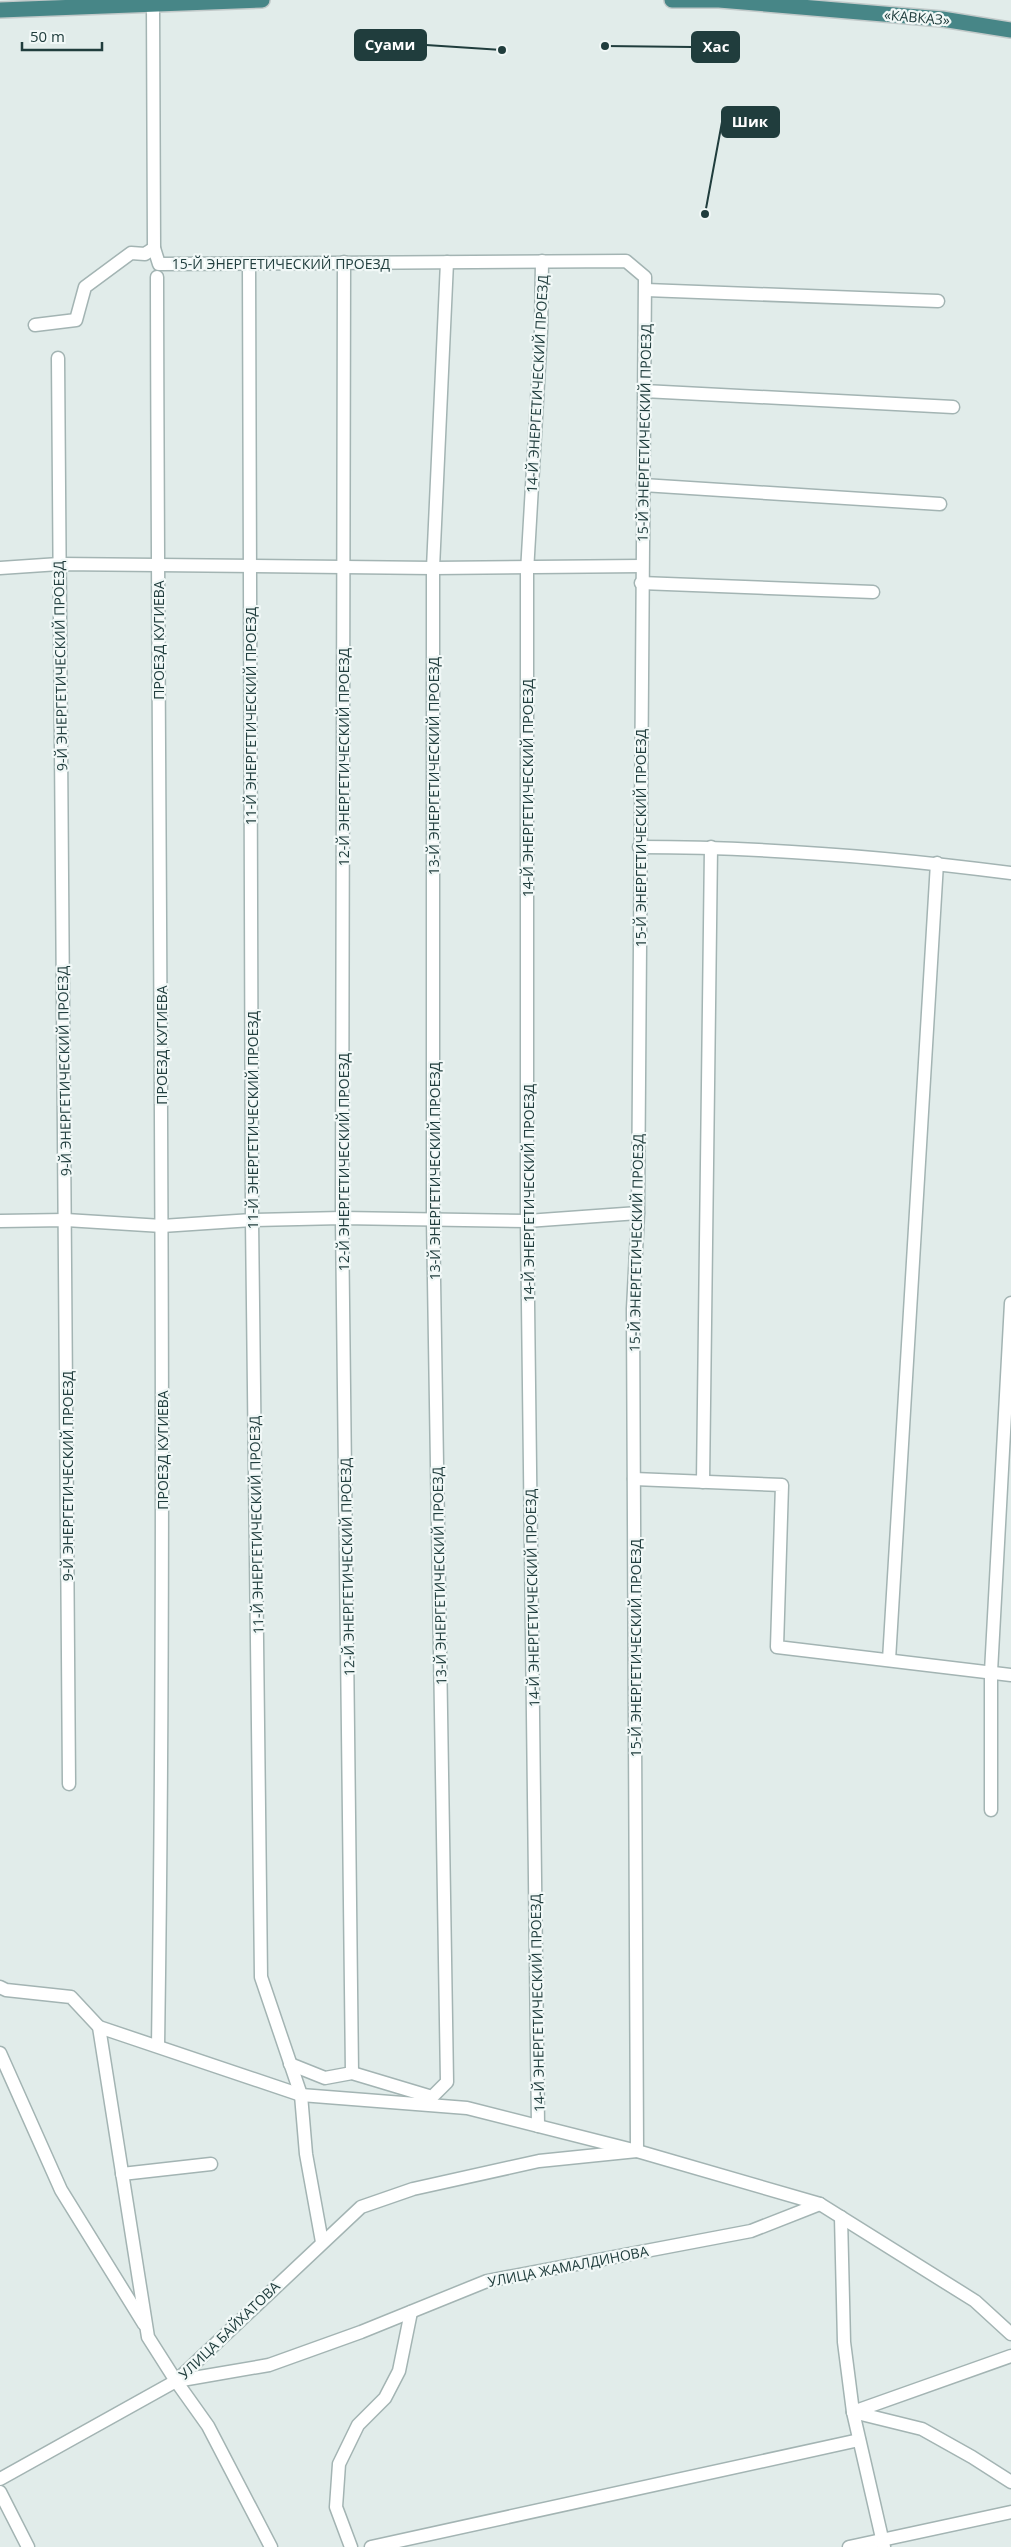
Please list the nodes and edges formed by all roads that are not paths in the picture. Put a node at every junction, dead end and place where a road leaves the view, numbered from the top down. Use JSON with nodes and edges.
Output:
{"nodes":[{"id":1,"x":262,"y":0,"type":"edge"},
{"id":2,"x":672,"y":0,"type":"edge"},
{"id":3,"x":209,"y":1,"type":"edge"},
{"id":4,"x":153,"y":4,"type":"junction"},
{"id":5,"x":0,"y":10,"type":"edge"},
{"id":6,"x":1011,"y":30,"type":"edge"},
{"id":7,"x":154,"y":248,"type":"junction"},
{"id":8,"x":542,"y":261,"type":"junction"},
{"id":9,"x":344,"y":262,"type":"junction"},
{"id":10,"x":447,"y":262,"type":"junction"},
{"id":11,"x":249,"y":264,"type":"junction"},
{"id":12,"x":156,"y":277,"type":"dead end"},
{"id":13,"x":646,"y":290,"type":"junction"},
{"id":14,"x":938,"y":301,"type":"dead end"},
{"id":15,"x":35,"y":325,"type":"dead end"},
{"id":16,"x":58,"y":358,"type":"dead end"},
{"id":17,"x":644,"y":391,"type":"junction"},
{"id":18,"x":953,"y":406,"type":"dead end"},
{"id":19,"x":643,"y":485,"type":"junction"},
{"id":20,"x":940,"y":504,"type":"dead end"},
{"id":21,"x":59,"y":564,"type":"junction"},
{"id":22,"x":157,"y":566,"type":"junction"},
{"id":23,"x":250,"y":566,"type":"junction"},
{"id":24,"x":343,"y":566,"type":"junction"},
{"id":25,"x":527,"y":566,"type":"junction"},
{"id":26,"x":642,"y":566,"type":"junction"},
{"id":27,"x":0,"y":568,"type":"edge"},
{"id":28,"x":433,"y":568,"type":"junction"},
{"id":29,"x":641,"y":583,"type":"junction"},
{"id":30,"x":873,"y":592,"type":"dead end"},
{"id":31,"x":640,"y":847,"type":"junction"},
{"id":32,"x":712,"y":847,"type":"junction"},
{"id":33,"x":937,"y":863,"type":"junction"},
{"id":34,"x":1011,"y":872,"type":"edge"},
{"id":35,"x":638,"y":1212,"type":"junction"},
{"id":36,"x":342,"y":1218,"type":"junction"},
{"id":37,"x":433,"y":1218,"type":"junction"},
{"id":38,"x":66,"y":1220,"type":"junction"},
{"id":39,"x":252,"y":1220,"type":"junction"},
{"id":40,"x":527,"y":1220,"type":"junction"},
{"id":41,"x":0,"y":1221,"type":"edge"},
{"id":42,"x":162,"y":1226,"type":"junction"},
{"id":43,"x":1011,"y":1303,"type":"edge"},
{"id":44,"x":634,"y":1479,"type":"junction"},
{"id":45,"x":703,"y":1482,"type":"junction"},
{"id":46,"x":889,"y":1660,"type":"junction"},
{"id":47,"x":991,"y":1672,"type":"junction"},
{"id":48,"x":1011,"y":1675,"type":"edge"},
{"id":49,"x":69,"y":1784,"type":"dead end"},
{"id":50,"x":991,"y":1810,"type":"dead end"},
{"id":51,"x":0,"y":1987,"type":"edge"},
{"id":52,"x":99,"y":2026,"type":"junction"},
{"id":53,"x":158,"y":2046,"type":"junction"},
{"id":54,"x":0,"y":2053,"type":"edge"},
{"id":55,"x":290,"y":2064,"type":"junction"},
{"id":56,"x":353,"y":2068,"type":"junction"},
{"id":57,"x":301,"y":2094,"type":"junction"},
{"id":58,"x":432,"y":2097,"type":"junction"},
{"id":59,"x":467,"y":2108,"type":"junction"},
{"id":60,"x":538,"y":2126,"type":"junction"},
{"id":61,"x":637,"y":2151,"type":"junction"},
{"id":62,"x":211,"y":2164,"type":"dead end"},
{"id":63,"x":122,"y":2174,"type":"junction"},
{"id":64,"x":820,"y":2204,"type":"junction"},
{"id":65,"x":842,"y":2217,"type":"junction"},
{"id":66,"x":322,"y":2242,"type":"junction"},
{"id":67,"x":411,"y":2312,"type":"junction"},
{"id":68,"x":146,"y":2328,"type":"junction"},
{"id":69,"x":1011,"y":2334,"type":"edge"},
{"id":70,"x":1011,"y":2356,"type":"edge"},
{"id":71,"x":176,"y":2382,"type":"junction"},
{"id":72,"x":852,"y":2412,"type":"junction"},
{"id":73,"x":859,"y":2440,"type":"junction"},
{"id":74,"x":0,"y":2479,"type":"edge"},
{"id":75,"x":1011,"y":2482,"type":"edge"},
{"id":76,"x":0,"y":2492,"type":"edge"},
{"id":77,"x":1011,"y":2512,"type":"edge"},
{"id":78,"x":883,"y":2544,"type":"edge"},
{"id":79,"x":28,"y":2547,"type":"edge"},
{"id":80,"x":271,"y":2547,"type":"edge"},
{"id":81,"x":351,"y":2547,"type":"edge"},
{"id":82,"x":371,"y":2547,"type":"edge"},
{"id":83,"x":849,"y":2547,"type":"edge"}],
"edges":[{"from":1,"to":3,"type":"highway"},
{"from":2,"to":6,"type":"highway","name":"«КАВКАЗ»"},
{"from":3,"to":4,"type":"highway"},
{"from":4,"to":5,"type":"highway"},
{"from":4,"to":7,"type":"street","name":"15-Й ЭНЕРГЕТИЧЕСКИЙ ПРОЕЗД"},
{"from":7,"to":11,"type":"street","name":"15-Й ЭНЕРГЕТИЧЕСКИЙ ПРОЕЗД"},
{"from":7,"to":15,"type":"street"},
{"from":8,"to":10,"type":"street","name":"15-Й ЭНЕРГЕТИЧЕСКИЙ ПРОЕЗД"},
{"from":8,"to":13,"type":"street","name":"15-Й ЭНЕРГЕТИЧЕСКИЙ ПРОЕЗД"},
{"from":8,"to":25,"type":"street","name":"14-Й ЭНЕРГЕТИЧЕСКИЙ ПРОЕЗД"},
{"from":9,"to":10,"type":"street","name":"15-Й ЭНЕРГЕТИЧЕСКИЙ ПРОЕЗД"},
{"from":9,"to":11,"type":"street","name":"15-Й ЭНЕРГЕТИЧЕСКИЙ ПРОЕЗД"},
{"from":9,"to":24,"type":"street","name":"12-Й ЭНЕРГЕТИЧЕСКИЙ ПРОЕЗД"},
{"from":10,"to":28,"type":"street","name":"13-Й ЭНЕРГЕТИЧЕСКИЙ ПРОЕЗД"},
{"from":11,"to":23,"type":"street","name":"11-Й ЭНЕРГЕТИЧЕСКИЙ ПРОЕЗД"},
{"from":12,"to":22,"type":"street","name":"ПРОЕЗД КУГИЕВА"},
{"from":13,"to":14,"type":"street"},
{"from":13,"to":17,"type":"street","name":"15-Й ЭНЕРГЕТИЧЕСКИЙ ПРОЕЗД"},
{"from":16,"to":21,"type":"street","name":"9-Й ЭНЕРГЕТИЧЕСКИЙ ПРОЕЗД"},
{"from":17,"to":18,"type":"street"},
{"from":17,"to":19,"type":"street","name":"15-Й ЭНЕРГЕТИЧЕСКИЙ ПРОЕЗД"},
{"from":19,"to":20,"type":"street"},
{"from":19,"to":26,"type":"street","name":"15-Й ЭНЕРГЕТИЧЕСКИЙ ПРОЕЗД"},
{"from":21,"to":22,"type":"street"},
{"from":21,"to":27,"type":"street"},
{"from":21,"to":38,"type":"street","name":"9-Й ЭНЕРГЕТИЧЕСКИЙ ПРОЕЗД"},
{"from":22,"to":23,"type":"street"},
{"from":22,"to":42,"type":"street","name":"ПРОЕЗД КУГИЕВА"},
{"from":23,"to":24,"type":"street"},
{"from":23,"to":39,"type":"street","name":"11-Й ЭНЕРГЕТИЧЕСКИЙ ПРОЕЗД"},
{"from":24,"to":28,"type":"street"},
{"from":24,"to":36,"type":"street","name":"12-Й ЭНЕРГЕТИЧЕСКИЙ ПРОЕЗД"},
{"from":25,"to":26,"type":"street"},
{"from":25,"to":28,"type":"street"},
{"from":25,"to":40,"type":"street","name":"14-Й ЭНЕРГЕТИЧЕСКИЙ ПРОЕЗД"},
{"from":26,"to":29,"type":"street","name":"15-Й ЭНЕРГЕТИЧЕСКИЙ ПРОЕЗД"},
{"from":28,"to":37,"type":"street","name":"13-Й ЭНЕРГЕТИЧЕСКИЙ ПРОЕЗД"},
{"from":29,"to":30,"type":"street"},
{"from":29,"to":31,"type":"street","name":"15-Й ЭНЕРГЕТИЧЕСКИЙ ПРОЕЗД"},
{"from":31,"to":32,"type":"street"},
{"from":31,"to":35,"type":"street","name":"15-Й ЭНЕРГЕТИЧЕСКИЙ ПРОЕЗД"},
{"from":32,"to":33,"type":"street"},
{"from":32,"to":45,"type":"street"},
{"from":33,"to":34,"type":"street"},
{"from":33,"to":46,"type":"street"},
{"from":35,"to":40,"type":"street"},
{"from":35,"to":44,"type":"street","name":"15-Й ЭНЕРГЕТИЧЕСКИЙ ПРОЕЗД"},
{"from":36,"to":37,"type":"street"},
{"from":36,"to":39,"type":"street"},
{"from":36,"to":56,"type":"street","name":"12-Й ЭНЕРГЕТИЧЕСКИЙ ПРОЕЗД"},
{"from":37,"to":40,"type":"street"},
{"from":37,"to":58,"type":"street","name":"13-Й ЭНЕРГЕТИЧЕСКИЙ ПРОЕЗД"},
{"from":38,"to":41,"type":"street"},
{"from":38,"to":42,"type":"street"},
{"from":38,"to":49,"type":"street","name":"9-Й ЭНЕРГЕТИЧЕСКИЙ ПРОЕЗД"},
{"from":39,"to":42,"type":"street"},
{"from":39,"to":55,"type":"street","name":"11-Й ЭНЕРГЕТИЧЕСКИЙ ПРОЕЗД"},
{"from":40,"to":60,"type":"street","name":"14-Й ЭНЕРГЕТИЧЕСКИЙ ПРОЕЗД"},
{"from":42,"to":53,"type":"street","name":"ПРОЕЗД КУГИЕВА"},
{"from":43,"to":47,"type":"street"},
{"from":44,"to":45,"type":"street"},
{"from":44,"to":61,"type":"street","name":"15-Й ЭНЕРГЕТИЧЕСКИЙ ПРОЕЗД"},
{"from":45,"to":46,"type":"street"},
{"from":46,"to":47,"type":"street"},
{"from":47,"to":48,"type":"street"},
{"from":47,"to":50,"type":"street"},
{"from":51,"to":52,"type":"street"},
{"from":52,"to":53,"type":"street"},
{"from":52,"to":63,"type":"street","name":"УЛИЦА БАЙХАТОВА"},
{"from":53,"to":57,"type":"street"},
{"from":54,"to":68,"type":"street"},
{"from":55,"to":56,"type":"street"},
{"from":55,"to":57,"type":"street","name":"11-Й ЭНЕРГЕТИЧЕСКИЙ ПРОЕЗД"},
{"from":56,"to":58,"type":"street"},
{"from":57,"to":59,"type":"street"},
{"from":57,"to":66,"type":"street","name":"11-Й ЭНЕРГЕТИЧЕСКИЙ ПРОЕЗД"},
{"from":58,"to":59,"type":"street"},
{"from":59,"to":60,"type":"street"},
{"from":60,"to":61,"type":"street"},
{"from":61,"to":64,"type":"street"},
{"from":61,"to":66,"type":"street","name":"УЛИЦА БАЙХАТОВА"},
{"from":62,"to":63,"type":"street"},
{"from":63,"to":68,"type":"street","name":"УЛИЦА БАЙХАТОВА"},
{"from":64,"to":65,"type":"street"},
{"from":64,"to":67,"type":"street","name":"УЛИЦА ЖАМАЛДИНОВА"},
{"from":65,"to":69,"type":"street"},
{"from":65,"to":72,"type":"street"},
{"from":66,"to":71,"type":"street","name":"УЛИЦА БАЙХАТОВА"},
{"from":67,"to":71,"type":"street","name":"УЛИЦА ЖАМАЛДИНОВА"},
{"from":67,"to":81,"type":"street"},
{"from":68,"to":71,"type":"street","name":"УЛИЦА БАЙХАТОВА"},
{"from":70,"to":72,"type":"street"},
{"from":71,"to":74,"type":"street"},
{"from":71,"to":80,"type":"street"},
{"from":72,"to":73,"type":"street"},
{"from":72,"to":75,"type":"street"},
{"from":73,"to":78,"type":"street"},
{"from":73,"to":82,"type":"street"},
{"from":76,"to":79,"type":"street"},
{"from":77,"to":78,"type":"street"},
{"from":78,"to":83,"type":"street"}]}
